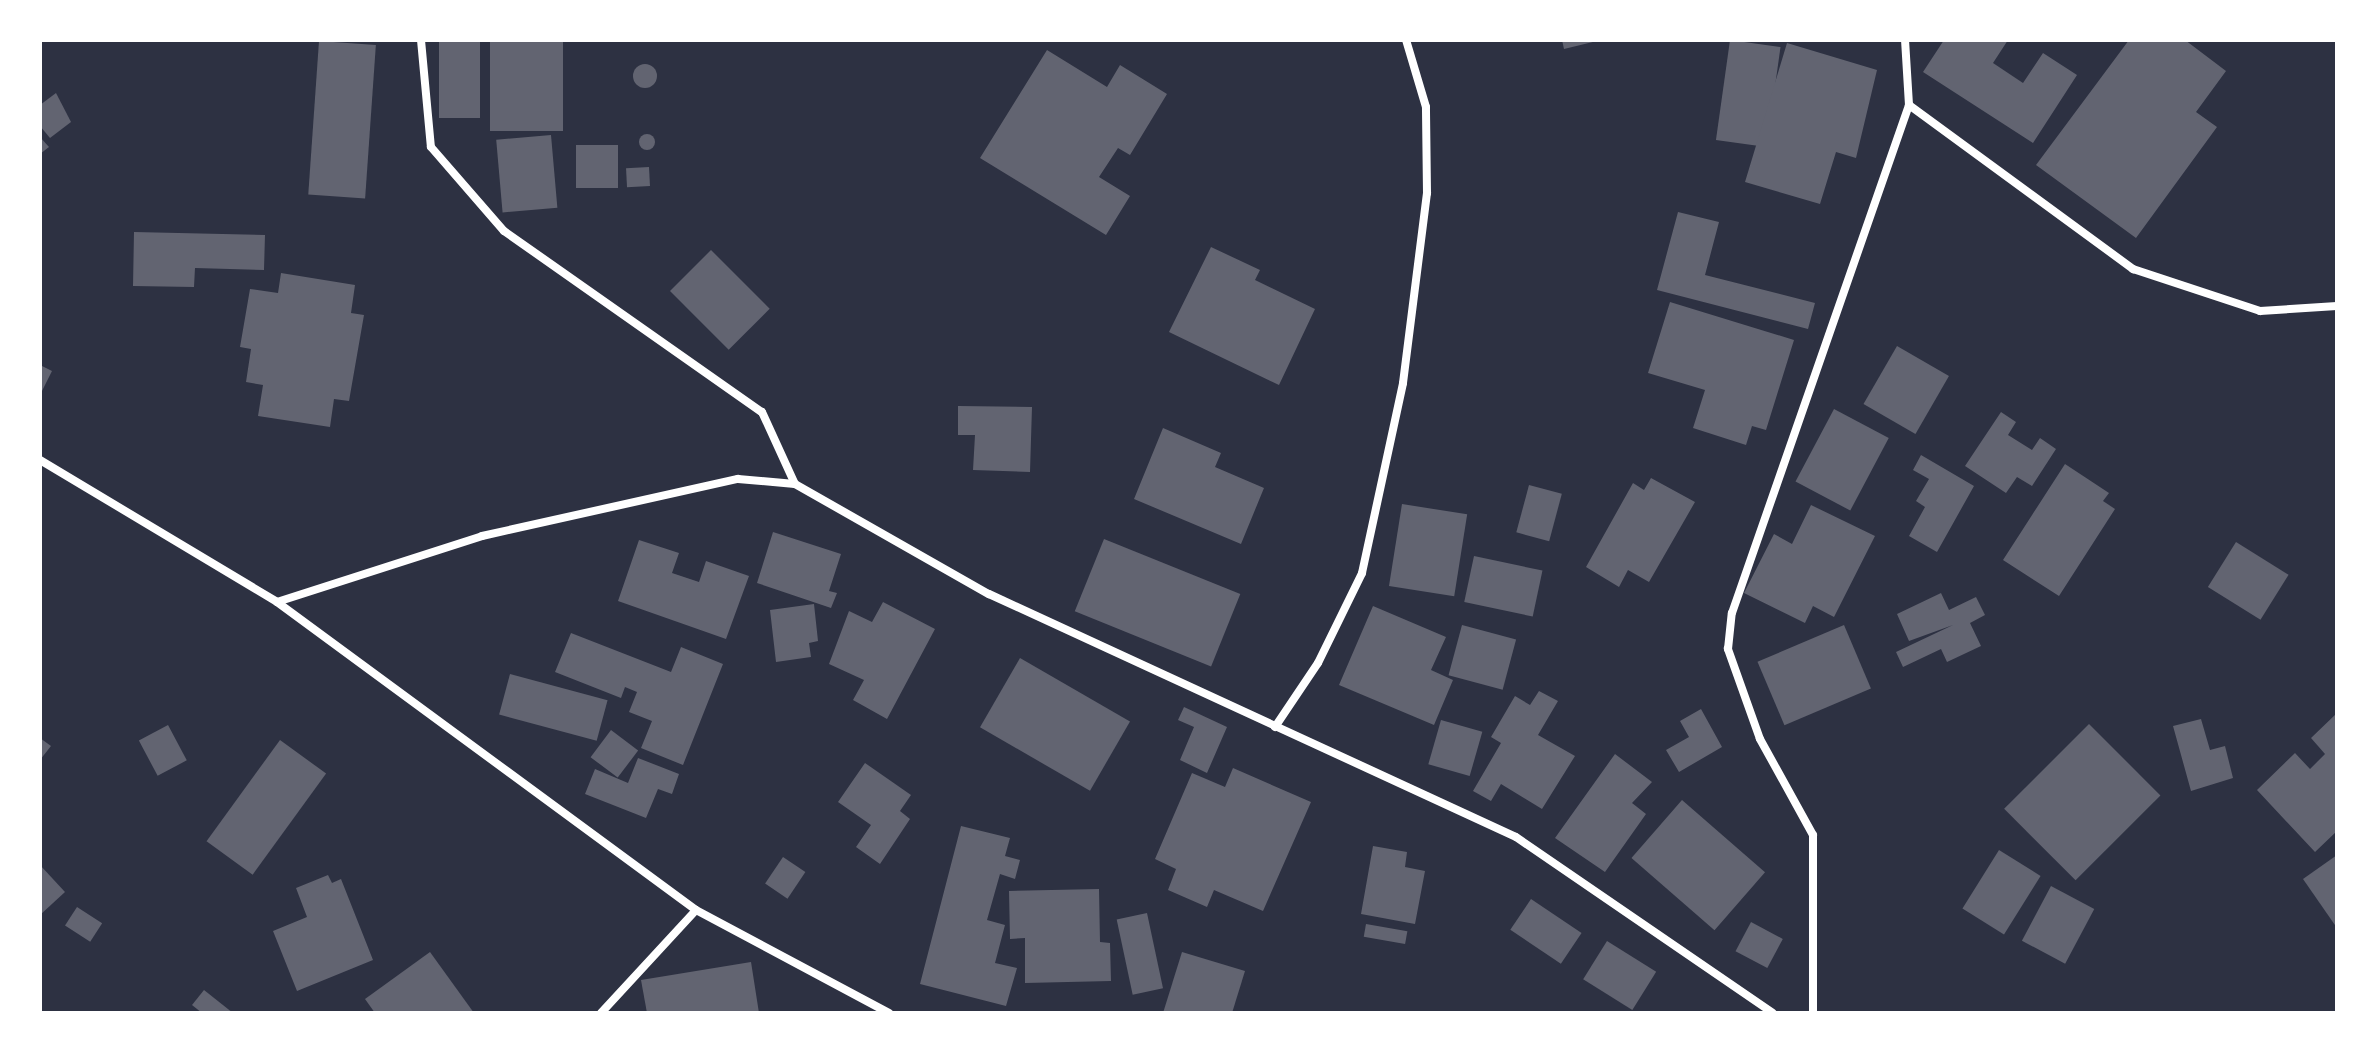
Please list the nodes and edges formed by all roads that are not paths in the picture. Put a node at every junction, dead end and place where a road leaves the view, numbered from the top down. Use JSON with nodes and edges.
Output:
{"nodes":[{"id":1,"x":421,"y":40,"type":"edge"},
{"id":2,"x":1406,"y":40,"type":"edge"},
{"id":3,"x":1910,"y":42,"type":"edge"},
{"id":4,"x":1909,"y":105,"type":"junction"},
{"id":5,"x":2337,"y":306,"type":"edge"},
{"id":6,"x":40,"y":460,"type":"edge"},
{"id":7,"x":795,"y":484,"type":"junction"},
{"id":8,"x":277,"y":602,"type":"junction"},
{"id":9,"x":1275,"y":727,"type":"junction"},
{"id":10,"x":696,"y":910,"type":"junction"},
{"id":11,"x":601,"y":1013,"type":"edge"},
{"id":12,"x":889,"y":1013,"type":"edge"},
{"id":13,"x":1773,"y":1013,"type":"edge"},
{"id":14,"x":1813,"y":1013,"type":"edge"}],
"edges":[{"from":1,"to":7,"type":"street"},
{"from":2,"to":9,"type":"street"},
{"from":3,"to":4,"type":"street"},
{"from":4,"to":5,"type":"street"},
{"from":4,"to":14,"type":"street"},
{"from":6,"to":8,"type":"street"},
{"from":7,"to":8,"type":"street"},
{"from":7,"to":9,"type":"street"},
{"from":8,"to":10,"type":"street"},
{"from":9,"to":13,"type":"street"},
{"from":10,"to":11,"type":"street"},
{"from":10,"to":12,"type":"street"}]}
